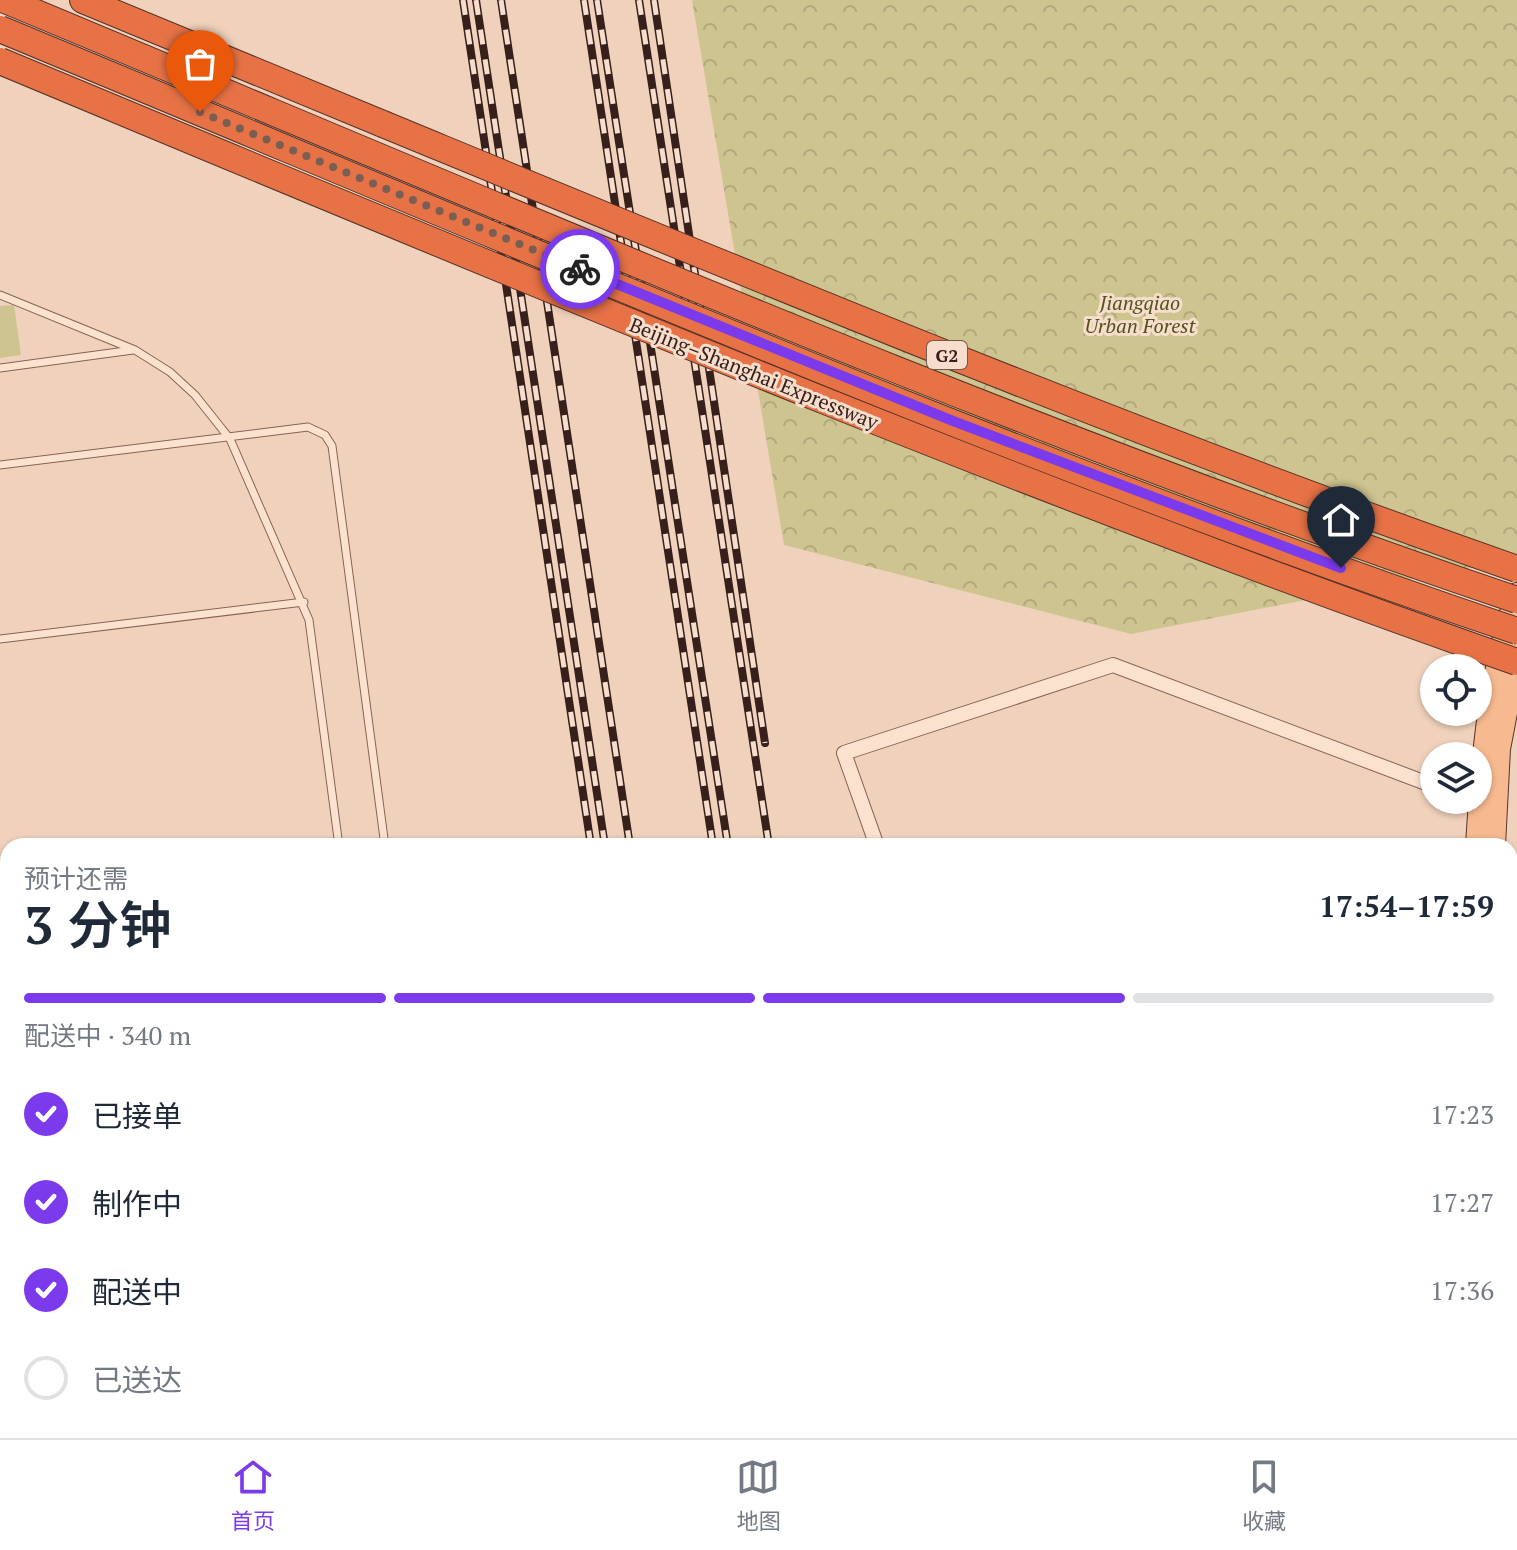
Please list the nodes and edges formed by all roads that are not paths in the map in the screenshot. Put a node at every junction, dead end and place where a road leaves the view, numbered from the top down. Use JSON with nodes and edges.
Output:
{"nodes":[{"id":1,"x":5,"y":0,"type":"edge"},
{"id":2,"x":83,"y":0,"type":"edge"},
{"id":3,"x":0,"y":29,"type":"edge"},
{"id":4,"x":0,"y":61,"type":"edge"},
{"id":5,"x":0,"y":295,"type":"edge"},
{"id":6,"x":135,"y":350,"type":"junction"},
{"id":7,"x":0,"y":368,"type":"edge"},
{"id":8,"x":230,"y":439,"type":"junction"},
{"id":9,"x":0,"y":465,"type":"edge"},
{"id":10,"x":1517,"y":569,"type":"edge"},
{"id":11,"x":1517,"y":597,"type":"edge"},
{"id":12,"x":304,"y":602,"type":"junction"},
{"id":13,"x":1517,"y":631,"type":"edge"},
{"id":14,"x":0,"y":639,"type":"edge"},
{"id":15,"x":1517,"y":655,"type":"edge"},
{"id":16,"x":1517,"y":662,"type":"edge"},
{"id":17,"x":1485,"y":742,"type":"edge"},
{"id":18,"x":1420,"y":781,"type":"edge"},
{"id":19,"x":1476,"y":814,"type":"edge"},
{"id":20,"x":338,"y":838,"type":"edge"},
{"id":21,"x":384,"y":838,"type":"edge"},
{"id":22,"x":874,"y":838,"type":"edge"},
{"id":23,"x":1477,"y":838,"type":"edge"},
{"id":24,"x":1494,"y":838,"type":"edge"}],
"edges":[{"from":1,"to":11,"type":"highway","number":"G2","bridge":true},
{"from":2,"to":10,"type":"highway","number":"G2","bridge":true},
{"from":3,"to":13,"type":"highway","name":"Beijing–Shanghai Expressway","bridge":true},
{"from":4,"to":16,"type":"highway","name":"Beijing–Shanghai Expressway","bridge":true},
{"from":5,"to":6,"type":"lane"},
{"from":6,"to":7,"type":"lane"},
{"from":6,"to":8,"type":"lane"},
{"from":8,"to":9,"type":"lane"},
{"from":8,"to":12,"type":"lane"},
{"from":8,"to":21,"type":"lane"},
{"from":11,"to":17,"type":"main road"},
{"from":12,"to":14,"type":"lane"},
{"from":12,"to":20,"type":"lane"},
{"from":15,"to":24,"type":"main road"},
{"from":18,"to":22,"type":"street"},
{"from":19,"to":23,"type":"main road"}]}
